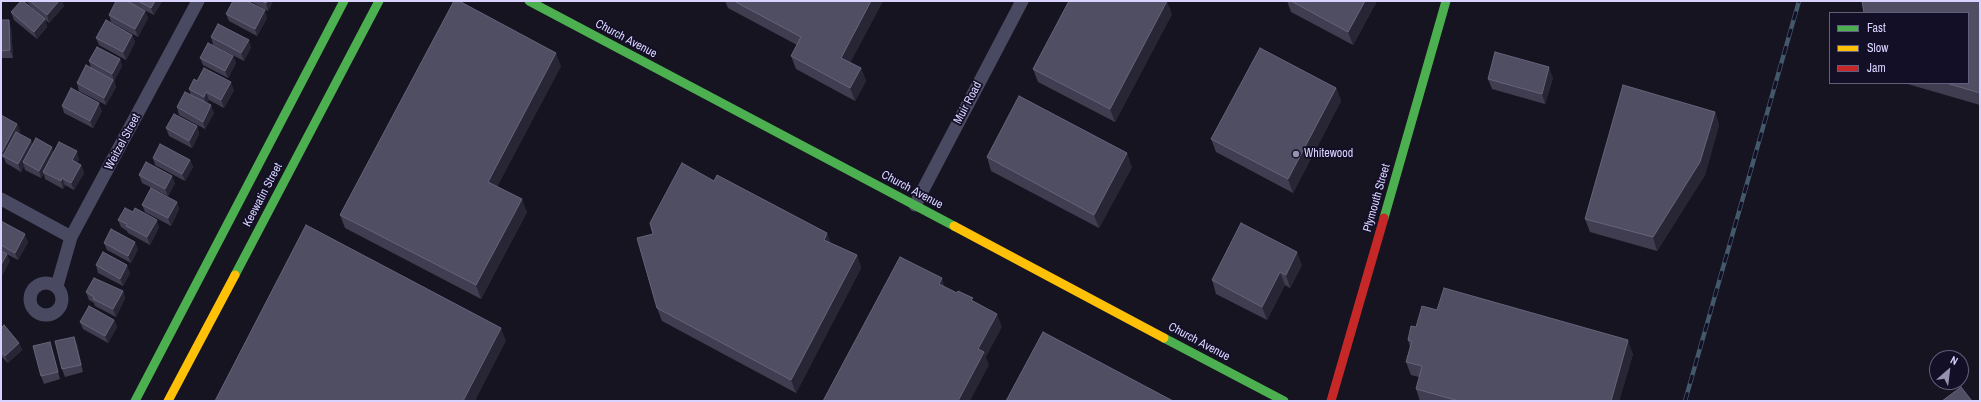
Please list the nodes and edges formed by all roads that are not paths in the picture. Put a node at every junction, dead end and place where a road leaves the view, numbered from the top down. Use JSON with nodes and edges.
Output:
{"nodes":[{"id":1,"x":198,"y":1,"type":"edge"},
{"id":2,"x":344,"y":1,"type":"edge"},
{"id":3,"x":379,"y":1,"type":"edge"},
{"id":4,"x":529,"y":1,"type":"edge"},
{"id":5,"x":1022,"y":1,"type":"edge"},
{"id":6,"x":1446,"y":1,"type":"edge"},
{"id":7,"x":1,"y":199,"type":"edge"},
{"id":8,"x":915,"y":205,"type":"junction"},
{"id":9,"x":71,"y":237,"type":"junction"},
{"id":10,"x":57,"y":286,"type":"dead end"},
{"id":11,"x":135,"y":401,"type":"edge"},
{"id":12,"x":168,"y":401,"type":"edge"},
{"id":13,"x":1284,"y":401,"type":"edge"},
{"id":14,"x":1331,"y":401,"type":"edge"}],
"edges":[{"from":1,"to":9,"type":"street","name":"Weitzel Street"},
{"from":2,"to":11,"type":"street","name":"Keewatin Street"},
{"from":3,"to":12,"type":"street","name":"Keewatin Street"},
{"from":4,"to":8,"type":"street","name":"Church Avenue"},
{"from":5,"to":8,"type":"street","name":"Muir Road"},
{"from":6,"to":14,"type":"street","name":"Plymouth Street"},
{"from":7,"to":9,"type":"street"},
{"from":8,"to":13,"type":"street","name":"Church Avenue"},
{"from":9,"to":10,"type":"street","name":"Weitzel Street"}]}
